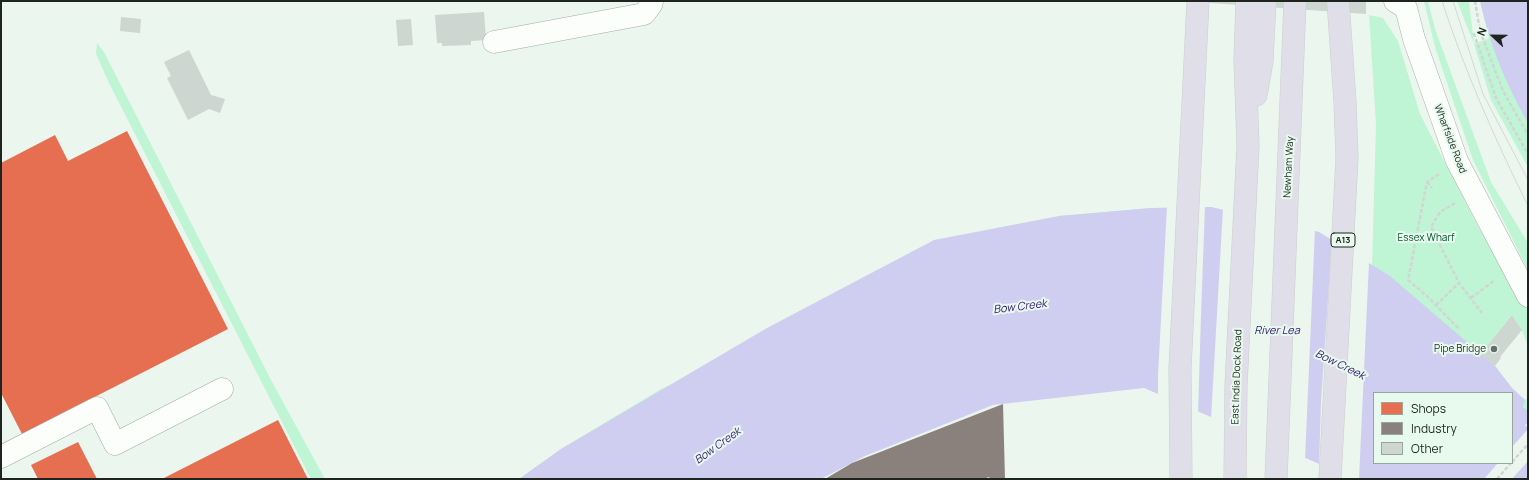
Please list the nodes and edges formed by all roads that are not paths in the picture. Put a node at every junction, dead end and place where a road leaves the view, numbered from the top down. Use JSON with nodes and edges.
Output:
{"nodes":[{"id":1,"x":652,"y":1,"type":"edge"},
{"id":2,"x":1198,"y":1,"type":"edge"},
{"id":3,"x":1247,"y":1,"type":"edge"},
{"id":4,"x":1265,"y":1,"type":"edge"},
{"id":5,"x":1295,"y":1,"type":"edge"},
{"id":6,"x":1338,"y":1,"type":"edge"},
{"id":7,"x":1395,"y":1,"type":"edge"},
{"id":8,"x":494,"y":42,"type":"dead end"},
{"id":9,"x":1248,"y":146,"type":"junction"},
{"id":10,"x":1528,"y":296,"type":"edge"},
{"id":11,"x":222,"y":389,"type":"dead end"},
{"id":12,"x":1,"y":457,"type":"edge"},
{"id":13,"x":1181,"y":479,"type":"edge"},
{"id":14,"x":1235,"y":479,"type":"edge"},
{"id":15,"x":1276,"y":479,"type":"edge"},
{"id":16,"x":1330,"y":479,"type":"edge"}],
"edges":[{"from":1,"to":8,"type":"street"},
{"from":2,"to":13,"type":"highway"},
{"from":3,"to":9,"type":"highway"},
{"from":4,"to":9,"type":"highway"},
{"from":5,"to":15,"type":"highway","name":"Newham Way"},
{"from":6,"to":16,"type":"highway","number":"A13"},
{"from":7,"to":10,"type":"street","name":"Wharfside Road"},
{"from":9,"to":14,"type":"highway","name":"East India Dock Road"},
{"from":11,"to":12,"type":"street"}]}
